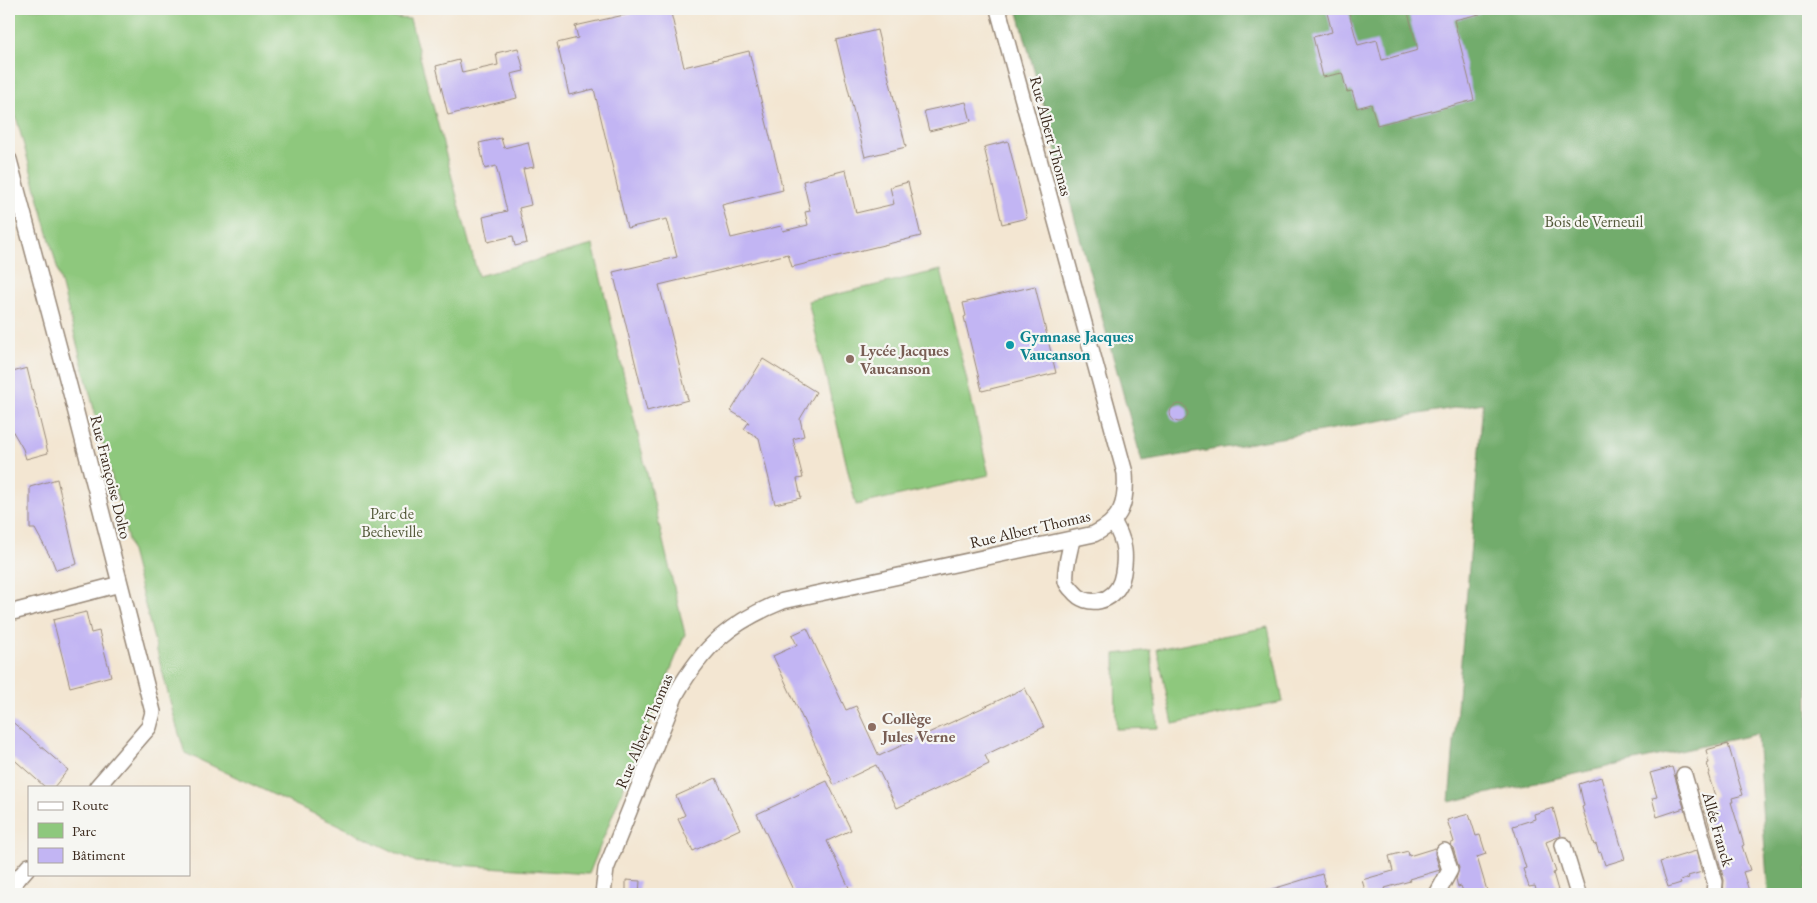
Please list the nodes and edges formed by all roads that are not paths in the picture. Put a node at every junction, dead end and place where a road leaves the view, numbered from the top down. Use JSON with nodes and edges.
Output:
{"nodes":[{"id":1,"x":998,"y":9,"type":"edge"},
{"id":2,"x":9,"y":160,"type":"edge"},
{"id":3,"x":1113,"y":521,"type":"junction"},
{"id":4,"x":1072,"y":539,"type":"junction"},
{"id":5,"x":120,"y":584,"type":"junction"},
{"id":6,"x":9,"y":612,"type":"edge"},
{"id":7,"x":1684,"y":775,"type":"dead end"},
{"id":8,"x":98,"y":786,"type":"edge"},
{"id":9,"x":1563,"y":845,"type":"dead end"},
{"id":10,"x":1444,"y":851,"type":"dead end"},
{"id":11,"x":28,"y":867,"type":"edge"},
{"id":12,"x":9,"y":889,"type":"edge"},
{"id":13,"x":602,"y":894,"type":"edge"},
{"id":14,"x":1437,"y":894,"type":"edge"},
{"id":15,"x":1578,"y":894,"type":"edge"},
{"id":16,"x":1714,"y":894,"type":"edge"}],
"edges":[{"from":1,"to":3,"type":"street","name":"Rue Albert Thomas"},
{"from":2,"to":5,"type":"street","name":"Rue Françoise Dolto"},
{"from":3,"to":4,"type":"street","name":"Rue Albert Thomas"},
{"from":3,"to":4,"type":"street"},
{"from":4,"to":13,"type":"street","name":"Rue Albert Thomas"},
{"from":5,"to":6,"type":"street"},
{"from":5,"to":8,"type":"street","name":"Rue Françoise Dolto"},
{"from":7,"to":16,"type":"street","name":"Allée Franck"},
{"from":9,"to":15,"type":"street"},
{"from":10,"to":14,"type":"street"},
{"from":11,"to":12,"type":"street"}]}
